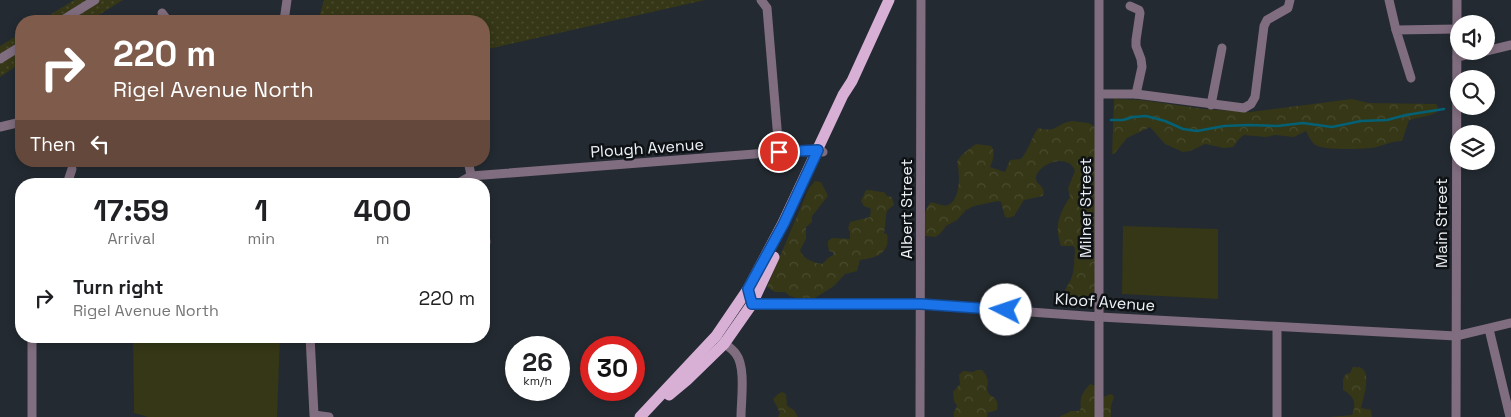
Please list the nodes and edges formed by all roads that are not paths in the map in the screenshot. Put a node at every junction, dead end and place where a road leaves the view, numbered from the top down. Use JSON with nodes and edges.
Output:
{"nodes":[{"id":1,"x":95,"y":0,"type":"edge"},
{"id":2,"x":287,"y":0,"type":"edge"},
{"id":3,"x":761,"y":0,"type":"edge"},
{"id":4,"x":889,"y":0,"type":"edge"},
{"id":5,"x":921,"y":0,"type":"edge"},
{"id":6,"x":1099,"y":0,"type":"edge"},
{"id":7,"x":1290,"y":0,"type":"edge"},
{"id":8,"x":1389,"y":0,"type":"edge"},
{"id":9,"x":1457,"y":0,"type":"edge"},
{"id":10,"x":1130,"y":6,"type":"dead end"},
{"id":11,"x":71,"y":15,"type":"edge"},
{"id":12,"x":285,"y":15,"type":"edge"},
{"id":13,"x":1457,"y":15,"type":"edge"},
{"id":14,"x":1450,"y":29,"type":"edge"},
{"id":15,"x":1396,"y":30,"type":"junction"},
{"id":16,"x":1511,"y":45,"type":"edge"},
{"id":17,"x":1222,"y":48,"type":"dead end"},
{"id":18,"x":1495,"y":49,"type":"edge"},
{"id":19,"x":15,"y":50,"type":"edge"},
{"id":20,"x":0,"y":59,"type":"edge"},
{"id":21,"x":1457,"y":60,"type":"edge"},
{"id":22,"x":1411,"y":78,"type":"dead end"},
{"id":23,"x":1100,"y":94,"type":"junction"},
{"id":24,"x":1136,"y":94,"type":"junction"},
{"id":25,"x":1211,"y":105,"type":"junction"},
{"id":26,"x":15,"y":123,"type":"edge"},
{"id":27,"x":0,"y":126,"type":"edge"},
{"id":28,"x":820,"y":151,"type":"junction"},
{"id":29,"x":779,"y":152,"type":"junction"},
{"id":30,"x":72,"y":170,"type":"dead end"},
{"id":31,"x":70,"y":178,"type":"edge"},
{"id":32,"x":490,"y":178,"type":"edge"},
{"id":33,"x":748,"y":289,"type":"junction"},
{"id":34,"x":752,"y":304,"type":"junction"},
{"id":35,"x":921,"y":304,"type":"junction"},
{"id":36,"x":732,"y":312,"type":"junction"},
{"id":37,"x":1100,"y":317,"type":"junction"},
{"id":38,"x":1511,"y":323,"type":"edge"},
{"id":39,"x":1277,"y":327,"type":"junction"},
{"id":40,"x":1489,"y":328,"type":"junction"},
{"id":41,"x":1456,"y":336,"type":"junction"},
{"id":42,"x":720,"y":340,"type":"junction"},
{"id":43,"x":32,"y":343,"type":"edge"},
{"id":44,"x":310,"y":343,"type":"edge"},
{"id":45,"x":32,"y":417,"type":"edge"},
{"id":46,"x":329,"y":417,"type":"edge"},
{"id":47,"x":640,"y":417,"type":"edge"},
{"id":48,"x":647,"y":417,"type":"edge"},
{"id":49,"x":742,"y":417,"type":"edge"},
{"id":50,"x":920,"y":417,"type":"edge"},
{"id":51,"x":1099,"y":417,"type":"edge"},
{"id":52,"x":1277,"y":417,"type":"edge"},
{"id":53,"x":1456,"y":417,"type":"edge"},
{"id":54,"x":1510,"y":417,"type":"edge"}],
"edges":[{"from":1,"to":11,"type":"street"},
{"from":2,"to":12,"type":"street"},
{"from":3,"to":29,"type":"street"},
{"from":4,"to":28,"type":"main road"},
{"from":5,"to":35,"type":"street","name":"Albert Street"},
{"from":6,"to":23,"type":"street","name":"Milner Street"},
{"from":7,"to":25,"type":"street"},
{"from":8,"to":15,"type":"street"},
{"from":9,"to":13,"type":"street","name":"Main Street"},
{"from":10,"to":24,"type":"street"},
{"from":14,"to":15,"type":"street"},
{"from":15,"to":22,"type":"street"},
{"from":16,"to":18,"type":"street"},
{"from":17,"to":25,"type":"street"},
{"from":19,"to":20,"type":"street"},
{"from":21,"to":41,"type":"street","name":"Main Street"},
{"from":23,"to":24,"type":"street"},
{"from":23,"to":37,"type":"street","name":"Milner Street"},
{"from":24,"to":25,"type":"street"},
{"from":26,"to":27,"type":"street"},
{"from":28,"to":29,"type":"street","name":"Plough Avenue"},
{"from":28,"to":33,"type":"main road"},
{"from":28,"to":34,"type":"main road"},
{"from":29,"to":32,"type":"street","name":"Plough Avenue"},
{"from":30,"to":31,"type":"street"},
{"from":33,"to":34,"type":"main road"},
{"from":33,"to":36,"type":"main road"},
{"from":34,"to":35,"type":"street","name":"Kloof Avenue"},
{"from":34,"to":36,"type":"main road"},
{"from":34,"to":42,"type":"main road"},
{"from":35,"to":37,"type":"street","name":"Kloof Avenue"},
{"from":35,"to":50,"type":"street","name":"Albert Street"},
{"from":36,"to":42,"type":"main road"},
{"from":37,"to":39,"type":"street","name":"Kloof Avenue"},
{"from":37,"to":51,"type":"street","name":"Milner Street"},
{"from":38,"to":40,"type":"street","name":"Kloof Avenue"},
{"from":39,"to":41,"type":"street","name":"Kloof Avenue"},
{"from":39,"to":52,"type":"street"},
{"from":40,"to":41,"type":"street","name":"Kloof Avenue"},
{"from":40,"to":54,"type":"street"},
{"from":41,"to":53,"type":"street","name":"Main Street"},
{"from":42,"to":47,"type":"main road"},
{"from":42,"to":48,"type":"main road"},
{"from":42,"to":49,"type":"street"},
{"from":43,"to":45,"type":"street"},
{"from":44,"to":46,"type":"street"}]}
